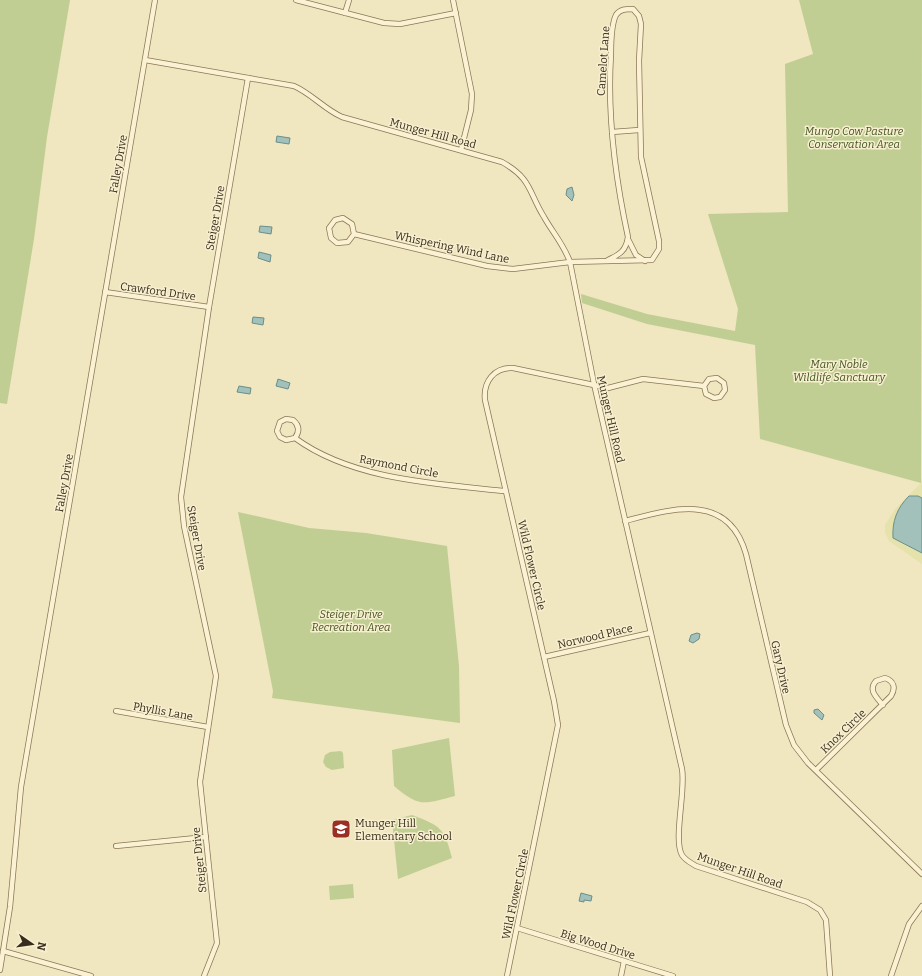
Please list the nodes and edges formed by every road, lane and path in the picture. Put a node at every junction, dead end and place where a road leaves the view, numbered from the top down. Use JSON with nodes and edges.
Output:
{"nodes":[{"id":1,"x":155,"y":0,"type":"edge"},
{"id":2,"x":296,"y":0,"type":"edge"},
{"id":3,"x":349,"y":0,"type":"edge"},
{"id":4,"x":453,"y":0,"type":"edge"},
{"id":5,"x":345,"y":13,"type":"junction"},
{"id":6,"x":456,"y":14,"type":"junction"},
{"id":7,"x":145,"y":60,"type":"junction"},
{"id":8,"x":248,"y":78,"type":"junction"},
{"id":9,"x":639,"y":130,"type":"junction"},
{"id":10,"x":612,"y":132,"type":"junction"},
{"id":11,"x":461,"y":150,"type":"junction"},
{"id":12,"x":354,"y":234,"type":"junction"},
{"id":13,"x":628,"y":237,"type":"junction"},
{"id":14,"x":608,"y":260,"type":"junction"},
{"id":15,"x":645,"y":261,"type":"junction"},
{"id":16,"x":570,"y":262,"type":"junction"},
{"id":17,"x":105,"y":292,"type":"junction"},
{"id":18,"x":209,"y":307,"type":"junction"},
{"id":19,"x":594,"y":384,"type":"junction"},
{"id":20,"x":704,"y":386,"type":"junction"},
{"id":21,"x":295,"y":438,"type":"junction"},
{"id":22,"x":506,"y":491,"type":"junction"},
{"id":23,"x":625,"y":521,"type":"junction"},
{"id":24,"x":650,"y":633,"type":"junction"},
{"id":25,"x":544,"y":657,"type":"junction"},
{"id":26,"x":883,"y":704,"type":"junction"},
{"id":27,"x":116,"y":711,"type":"dead end"},
{"id":28,"x":208,"y":728,"type":"junction"},
{"id":29,"x":816,"y":770,"type":"junction"},
{"id":30,"x":206,"y":837,"type":"junction"},
{"id":31,"x":116,"y":846,"type":"dead end"},
{"id":32,"x":922,"y":874,"type":"edge"},
{"id":33,"x":922,"y":906,"type":"edge"},
{"id":34,"x":517,"y":928,"type":"junction"},
{"id":35,"x":4,"y":951,"type":"junction"},
{"id":36,"x":624,"y":961,"type":"junction"},
{"id":37,"x":0,"y":970,"type":"edge"},
{"id":38,"x":91,"y":976,"type":"edge"},
{"id":39,"x":204,"y":976,"type":"edge"},
{"id":40,"x":507,"y":976,"type":"edge"},
{"id":41,"x":621,"y":976,"type":"edge"},
{"id":42,"x":673,"y":976,"type":"edge"},
{"id":43,"x":830,"y":976,"type":"edge"},
{"id":44,"x":890,"y":976,"type":"edge"}],
"edges":[{"from":1,"to":7,"type":"street","name":"Falley Drive"},
{"from":2,"to":5,"type":"street"},
{"from":3,"to":5,"type":"street"},
{"from":4,"to":6,"type":"street"},
{"from":5,"to":6,"type":"street"},
{"from":6,"to":11,"type":"street"},
{"from":7,"to":8,"type":"street","name":"Munger Hill Road"},
{"from":7,"to":17,"type":"street","name":"Falley Drive"},
{"from":8,"to":11,"type":"street","name":"Munger Hill Road"},
{"from":8,"to":18,"type":"street","name":"Steiger Drive"},
{"from":9,"to":10,"type":"street"},
{"from":9,"to":10,"type":"street","name":"Camelot Lane"},
{"from":9,"to":15,"type":"street","name":"Camelot Lane"},
{"from":10,"to":13,"type":"street","name":"Camelot Lane"},
{"from":11,"to":16,"type":"street","name":"Munger Hill Road"},
{"from":12,"to":12,"type":"street"},
{"from":12,"to":16,"type":"street","name":"Whispering Wind Lane"},
{"from":13,"to":14,"type":"street"},
{"from":13,"to":15,"type":"street","name":"Camelot Lane"},
{"from":14,"to":15,"type":"street"},
{"from":14,"to":16,"type":"street"},
{"from":16,"to":19,"type":"street","name":"Munger Hill Road"},
{"from":17,"to":18,"type":"street","name":"Crawford Drive"},
{"from":17,"to":35,"type":"street","name":"Falley Drive"},
{"from":18,"to":28,"type":"street","name":"Steiger Drive"},
{"from":19,"to":20,"type":"street","name":"Wild Flower Circle"},
{"from":19,"to":22,"type":"street","name":"Wild Flower Circle"},
{"from":19,"to":23,"type":"street","name":"Munger Hill Road"},
{"from":20,"to":20,"type":"street","name":"Wild Flower Circle"},
{"from":21,"to":21,"type":"street","name":"Raymond Circle"},
{"from":21,"to":22,"type":"street","name":"Raymond Circle"},
{"from":22,"to":25,"type":"street","name":"Wild Flower Circle"},
{"from":23,"to":24,"type":"street","name":"Munger Hill Road"},
{"from":23,"to":29,"type":"street","name":"Gary Drive"},
{"from":24,"to":25,"type":"street","name":"Norwood Place"},
{"from":24,"to":43,"type":"street","name":"Munger Hill Road"},
{"from":25,"to":34,"type":"street","name":"Wild Flower Circle"},
{"from":26,"to":26,"type":"street","name":"Knox Circle"},
{"from":26,"to":29,"type":"street","name":"Knox Circle"},
{"from":27,"to":28,"type":"street","name":"Phyllis Lane"},
{"from":28,"to":30,"type":"street","name":"Steiger Drive"},
{"from":29,"to":32,"type":"street","name":"Gary Drive"},
{"from":30,"to":31,"type":"street"},
{"from":30,"to":39,"type":"street","name":"Steiger Drive"},
{"from":33,"to":44,"type":"street"},
{"from":34,"to":36,"type":"street","name":"Big Wood Drive"},
{"from":34,"to":40,"type":"street","name":"Wild Flower Circle"},
{"from":35,"to":37,"type":"street","name":"Falley Drive"},
{"from":35,"to":38,"type":"street"},
{"from":36,"to":41,"type":"street"},
{"from":36,"to":42,"type":"street","name":"Big Wood Drive"}]}
